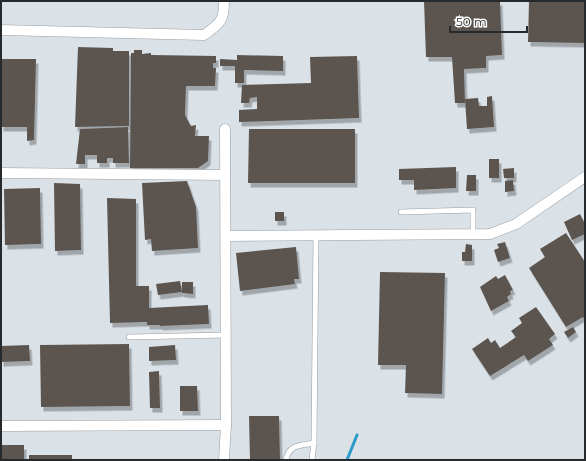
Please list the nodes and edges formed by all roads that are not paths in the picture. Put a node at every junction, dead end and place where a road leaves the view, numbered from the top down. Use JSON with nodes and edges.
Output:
{"nodes":[{"id":1,"x":224,"y":1,"type":"edge"},
{"id":2,"x":1,"y":30,"type":"edge"},
{"id":3,"x":225,"y":129,"type":"dead end"},
{"id":4,"x":1,"y":173,"type":"edge"},
{"id":5,"x":225,"y":175,"type":"junction"},
{"id":6,"x":585,"y":177,"type":"edge"},
{"id":7,"x":401,"y":212,"type":"dead end"},
{"id":8,"x":473,"y":234,"type":"junction"},
{"id":9,"x":316,"y":235,"type":"junction"},
{"id":10,"x":226,"y":236,"type":"junction"},
{"id":11,"x":226,"y":335,"type":"junction"},
{"id":12,"x":129,"y":337,"type":"dead end"},
{"id":13,"x":226,"y":425,"type":"junction"},
{"id":14,"x":1,"y":426,"type":"edge"},
{"id":15,"x":314,"y":443,"type":"junction"},
{"id":16,"x":224,"y":460,"type":"edge"},
{"id":17,"x":286,"y":460,"type":"edge"},
{"id":18,"x":312,"y":460,"type":"edge"}],
"edges":[{"from":1,"to":2,"type":"street"},
{"from":3,"to":5,"type":"street"},
{"from":4,"to":5,"type":"street"},
{"from":5,"to":10,"type":"street"},
{"from":6,"to":8,"type":"street"},
{"from":7,"to":8,"type":"lane"},
{"from":8,"to":9,"type":"street"},
{"from":9,"to":10,"type":"street"},
{"from":9,"to":15,"type":"lane"},
{"from":10,"to":11,"type":"street"},
{"from":11,"to":12,"type":"lane"},
{"from":11,"to":13,"type":"street"},
{"from":13,"to":14,"type":"street"},
{"from":13,"to":16,"type":"street"},
{"from":15,"to":17,"type":"lane"},
{"from":15,"to":18,"type":"lane"}]}
